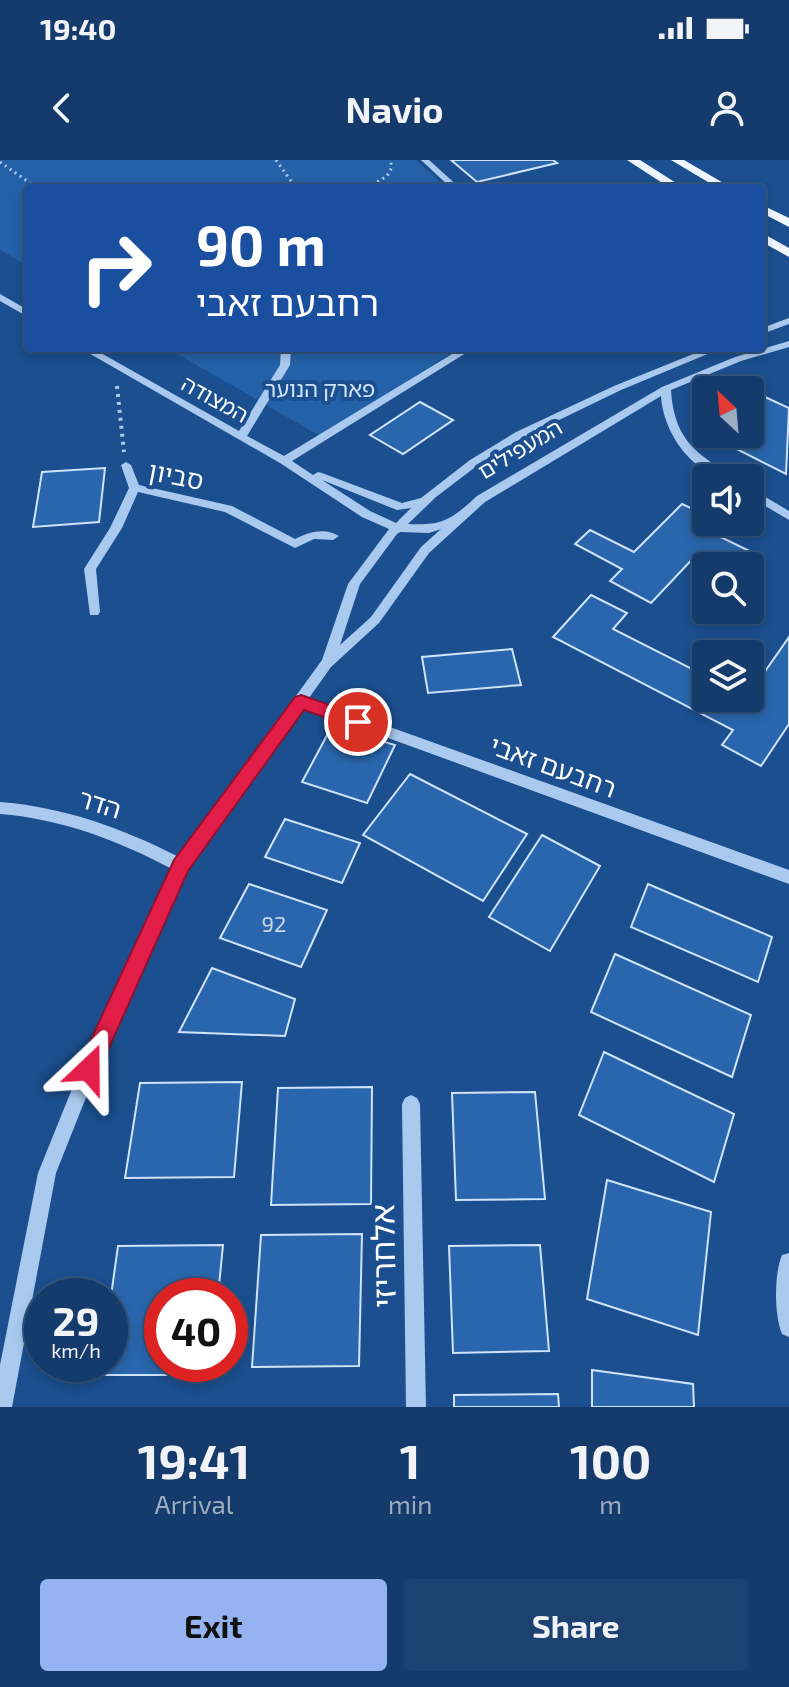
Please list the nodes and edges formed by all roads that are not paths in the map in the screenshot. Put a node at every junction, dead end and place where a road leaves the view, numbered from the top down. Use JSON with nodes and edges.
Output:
{"nodes":[{"id":1,"x":425,"y":160,"type":"edge"},
{"id":2,"x":632,"y":160,"type":"edge"},
{"id":3,"x":676,"y":160,"type":"edge"},
{"id":4,"x":452,"y":184,"type":"edge"},
{"id":5,"x":671,"y":184,"type":"edge"},
{"id":6,"x":719,"y":184,"type":"edge"},
{"id":7,"x":766,"y":210,"type":"edge"},
{"id":8,"x":789,"y":223,"type":"edge"},
{"id":9,"x":766,"y":239,"type":"edge"},
{"id":10,"x":789,"y":253,"type":"edge"},
{"id":11,"x":0,"y":297,"type":"edge"},
{"id":12,"x":24,"y":312,"type":"edge"},
{"id":13,"x":789,"y":321,"type":"edge"},
{"id":14,"x":766,"y":330,"type":"edge"},
{"id":15,"x":789,"y":344,"type":"edge"},
{"id":16,"x":766,"y":351,"type":"edge"},
{"id":17,"x":91,"y":352,"type":"edge"},
{"id":18,"x":286,"y":352,"type":"edge"},
{"id":19,"x":462,"y":352,"type":"edge"},
{"id":20,"x":707,"y":352,"type":"edge"},
{"id":21,"x":762,"y":352,"type":"edge"},
{"id":22,"x":666,"y":389,"type":"junction"},
{"id":23,"x":241,"y":437,"type":"junction"},
{"id":24,"x":284,"y":461,"type":"junction"},
{"id":25,"x":706,"y":464,"type":"edge"},
{"id":26,"x":126,"y":465,"type":"road end"},
{"id":27,"x":134,"y":488,"type":"junction"},
{"id":28,"x":428,"y":500,"type":"junction"},
{"id":29,"x":764,"y":501,"type":"edge"},
{"id":30,"x":789,"y":516,"type":"edge"},
{"id":31,"x":458,"y":520,"type":"junction"},
{"id":32,"x":398,"y":528,"type":"junction"},
{"id":33,"x":333,"y":536,"type":"dead end"},
{"id":34,"x":94,"y":612,"type":"dead end"},
{"id":35,"x":326,"y":664,"type":"junction"},
{"id":36,"x":301,"y":701,"type":"junction"},
{"id":37,"x":0,"y":808,"type":"edge"},
{"id":38,"x":181,"y":866,"type":"junction"},
{"id":39,"x":789,"y":877,"type":"edge"},
{"id":40,"x":411,"y":1104,"type":"dead end"},
{"id":41,"x":789,"y":1262,"type":"edge"},
{"id":42,"x":789,"y":1327,"type":"edge"},
{"id":43,"x":2,"y":1407,"type":"edge"},
{"id":44,"x":416,"y":1407,"type":"edge"}],
"edges":[{"from":1,"to":4,"type":"street"},
{"from":2,"to":5,"type":"main road"},
{"from":3,"to":6,"type":"main road"},
{"from":7,"to":8,"type":"main road"},
{"from":9,"to":10,"type":"main road"},
{"from":11,"to":12,"type":"street"},
{"from":13,"to":14,"type":"street"},
{"from":15,"to":16,"type":"street","name":"המעפילים"},
{"from":17,"to":23,"type":"street","name":"המצודה"},
{"from":18,"to":23,"type":"street"},
{"from":19,"to":24,"type":"street"},
{"from":20,"to":28,"type":"street","name":"המעפילים"},
{"from":21,"to":22,"type":"street","name":"המעפילים"},
{"from":22,"to":25,"type":"street"},
{"from":22,"to":31,"type":"street","name":"המעפילים"},
{"from":23,"to":24,"type":"street","name":"המצודה"},
{"from":24,"to":28,"type":"street","name":"המצודה"},
{"from":24,"to":32,"type":"street","name":"המצודה"},
{"from":26,"to":27,"type":"street"},
{"from":27,"to":33,"type":"street","name":"סביון"},
{"from":27,"to":34,"type":"street","name":"סביון"},
{"from":28,"to":32,"type":"street","name":"המעפילים"},
{"from":29,"to":30,"type":"street"},
{"from":31,"to":32,"type":"street","name":"המצודה"},
{"from":31,"to":35,"type":"street","name":"המעפילים"},
{"from":32,"to":35,"type":"street","name":"המעפילים"},
{"from":35,"to":36,"type":"street","name":"המעפילים"},
{"from":36,"to":38,"type":"street","name":"המעפילים"},
{"from":36,"to":39,"type":"street","name":"רחבעם זאבי"},
{"from":37,"to":38,"type":"street","name":"הדר"},
{"from":38,"to":43,"type":"street","name":"המעפילים"},
{"from":40,"to":44,"type":"street","name":"אלחריזי"},
{"from":41,"to":42,"type":"street"}]}
